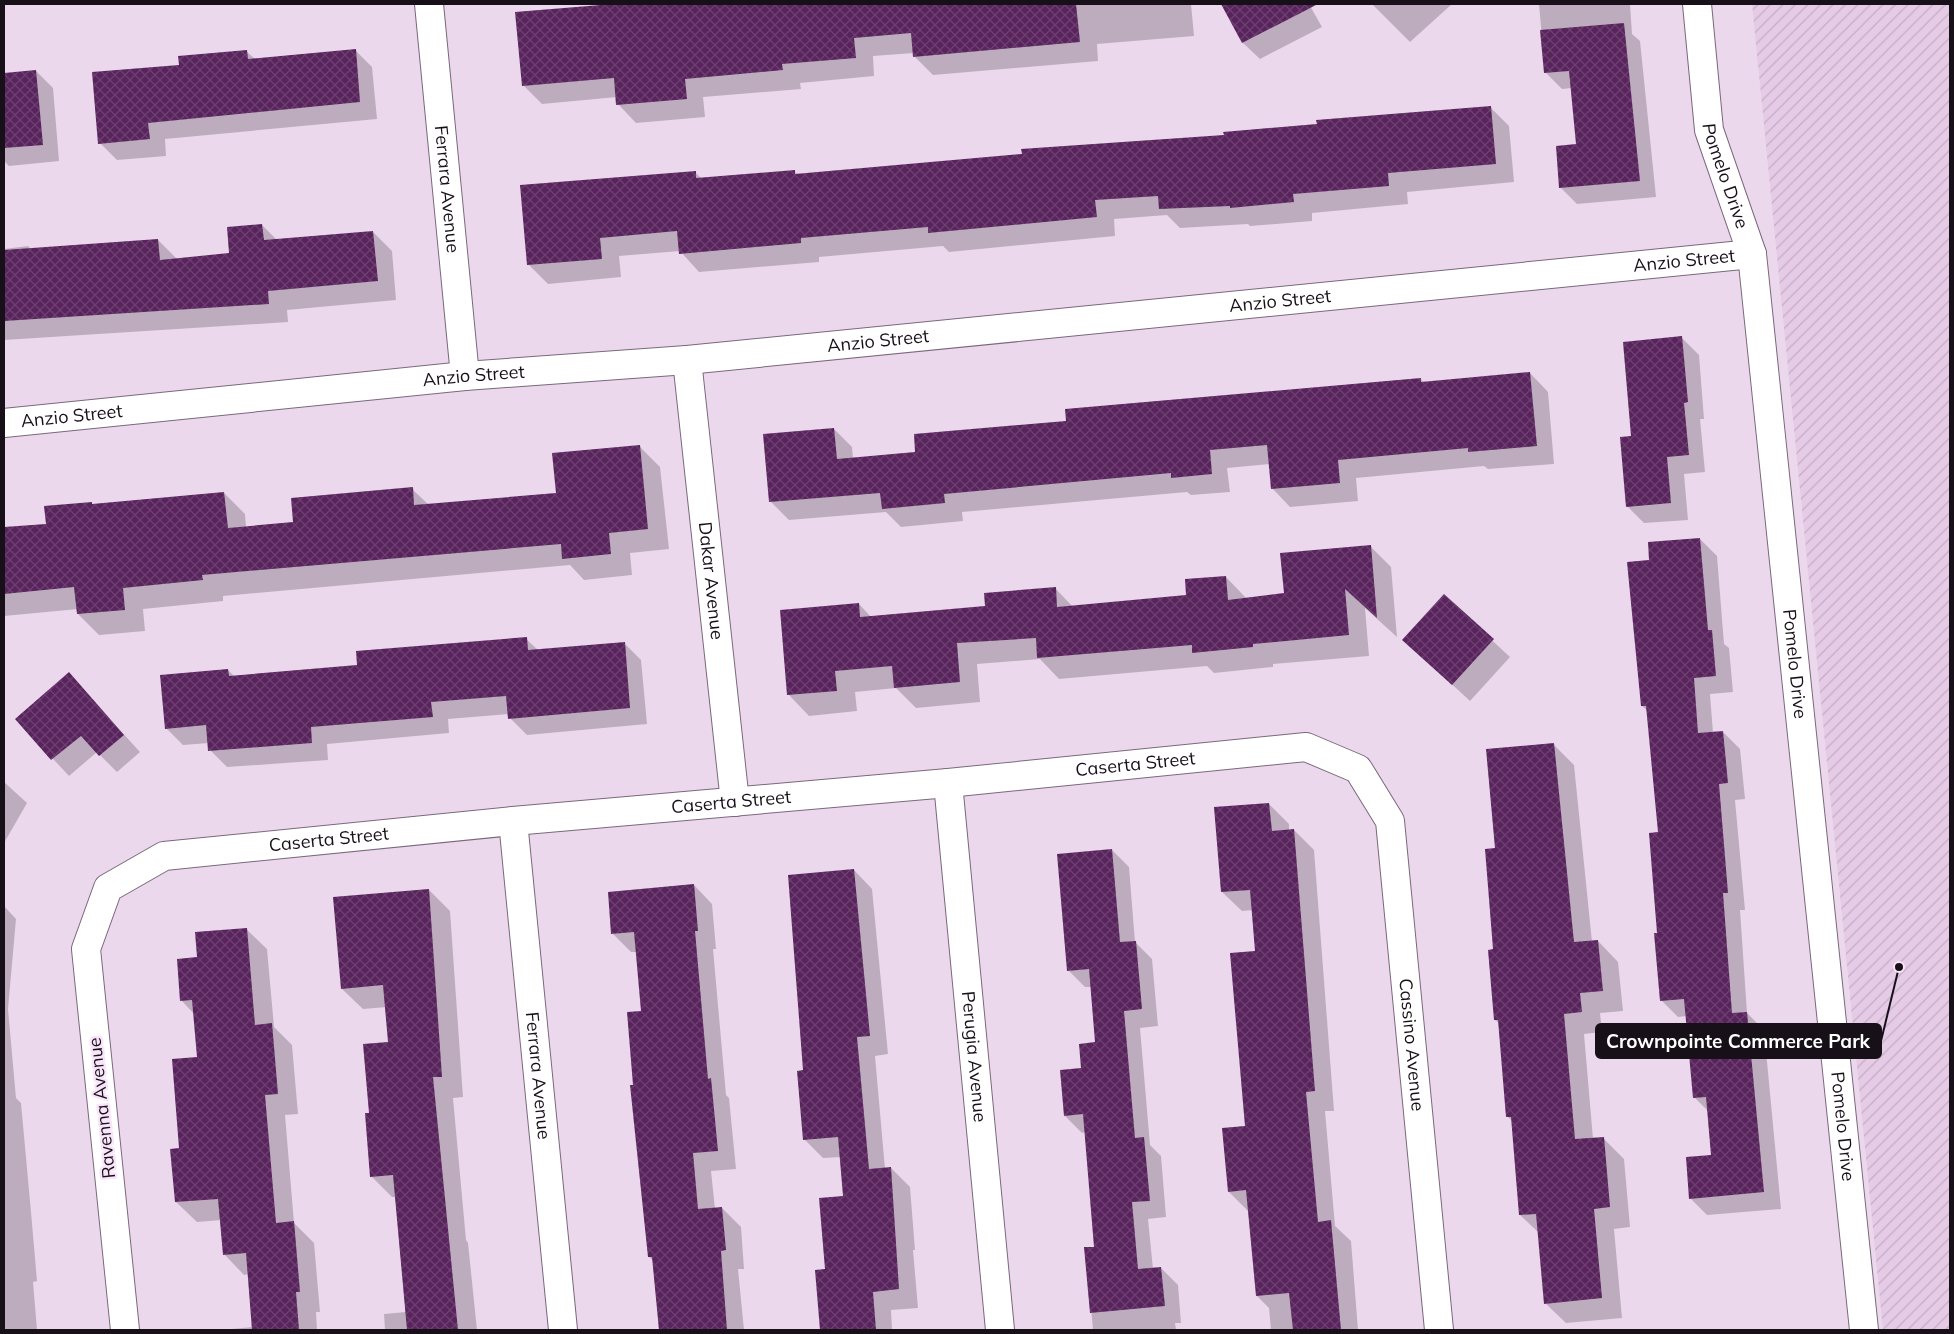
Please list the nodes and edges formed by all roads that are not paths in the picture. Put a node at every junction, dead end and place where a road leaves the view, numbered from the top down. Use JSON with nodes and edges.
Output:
{"nodes":[{"id":1,"x":428,"y":4,"type":"edge"},
{"id":2,"x":1697,"y":4,"type":"edge"},
{"id":3,"x":1752,"y":254,"type":"junction"},
{"id":4,"x":687,"y":360,"type":"junction"},
{"id":5,"x":465,"y":376,"type":"junction"},
{"id":6,"x":4,"y":423,"type":"edge"},
{"id":7,"x":1358,"y":770,"type":"joint"},
{"id":8,"x":948,"y":783,"type":"junction"},
{"id":9,"x":736,"y":802,"type":"junction"},
{"id":10,"x":513,"y":821,"type":"junction"},
{"id":11,"x":108,"y":888,"type":"joint"},
{"id":12,"x":125,"y":1330,"type":"edge"},
{"id":13,"x":563,"y":1330,"type":"edge"},
{"id":14,"x":1000,"y":1330,"type":"edge"},
{"id":15,"x":1439,"y":1330,"type":"edge"},
{"id":16,"x":1864,"y":1330,"type":"edge"}],
"edges":[{"from":1,"to":5,"type":"street","name":"Ferrara Avenue"},
{"from":2,"to":3,"type":"street","name":"Pomelo Drive"},
{"from":3,"to":4,"type":"street","name":"Anzio Street"},
{"from":3,"to":16,"type":"street","name":"Pomelo Drive"},
{"from":4,"to":5,"type":"street","name":"Anzio Street"},
{"from":4,"to":9,"type":"street","name":"Dakar Avenue"},
{"from":5,"to":6,"type":"street","name":"Anzio Street"},
{"from":7,"to":8,"type":"street","name":"Caserta Street"},
{"from":7,"to":15,"type":"street","name":"Cassino Avenue"},
{"from":8,"to":9,"type":"street","name":"Caserta Street"},
{"from":8,"to":14,"type":"street","name":"Perugia Avenue"},
{"from":9,"to":10,"type":"street","name":"Caserta Street"},
{"from":10,"to":11,"type":"street","name":"Caserta Street"},
{"from":10,"to":13,"type":"street","name":"Ferrara Avenue"},
{"from":11,"to":12,"type":"street","name":"Ravenna Avenue"}]}
